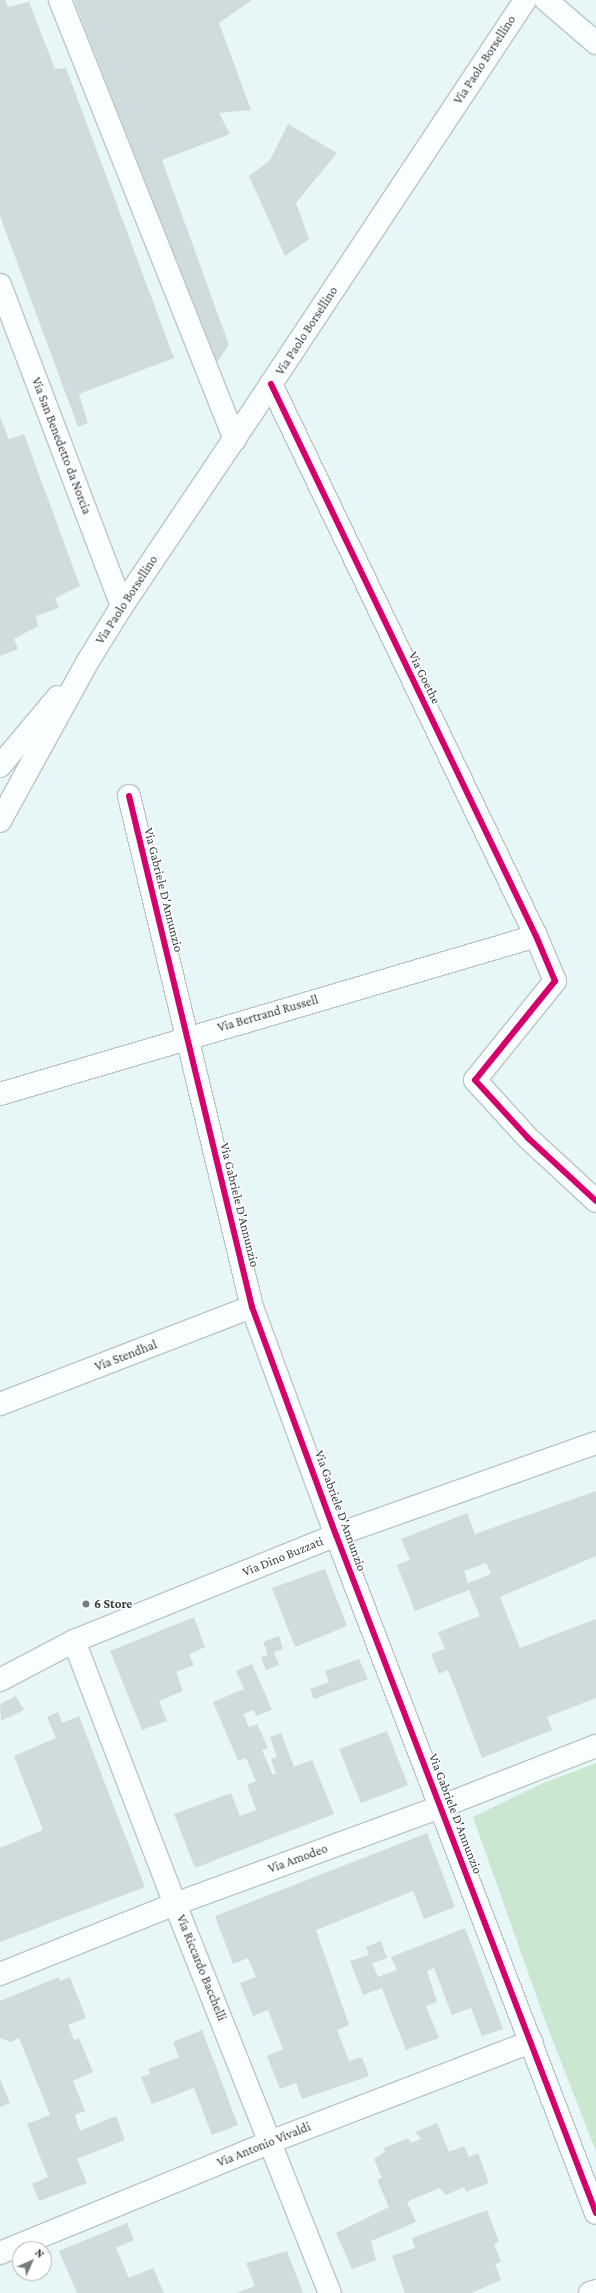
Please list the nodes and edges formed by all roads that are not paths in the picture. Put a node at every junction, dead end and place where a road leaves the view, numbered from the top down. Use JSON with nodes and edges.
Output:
{"nodes":[{"id":1,"x":60,"y":0,"type":"edge"},
{"id":2,"x":525,"y":0,"type":"edge"},
{"id":3,"x":546,"y":0,"type":"edge"},
{"id":4,"x":596,"y":43,"type":"edge"},
{"id":5,"x":0,"y":285,"type":"edge"},
{"id":6,"x":272,"y":384,"type":"junction"},
{"id":7,"x":235,"y":440,"type":"junction"},
{"id":8,"x":122,"y":606,"type":"junction"},
{"id":9,"x":88,"y":661,"type":"junction"},
{"id":10,"x":0,"y":766,"type":"edge"},
{"id":11,"x":129,"y":796,"type":"dead end"},
{"id":12,"x":0,"y":821,"type":"edge"},
{"id":13,"x":536,"y":936,"type":"junction"},
{"id":14,"x":187,"y":1038,"type":"junction"},
{"id":15,"x":0,"y":1094,"type":"edge"},
{"id":16,"x":596,"y":1201,"type":"edge"},
{"id":17,"x":252,"y":1307,"type":"junction"},
{"id":18,"x":0,"y":1404,"type":"edge"},
{"id":19,"x":596,"y":1443,"type":"edge"},
{"id":20,"x":336,"y":1535,"type":"junction"},
{"id":21,"x":74,"y":1641,"type":"junction"},
{"id":22,"x":0,"y":1680,"type":"edge"},
{"id":23,"x":596,"y":1746,"type":"edge"},
{"id":24,"x":440,"y":1807,"type":"junction"},
{"id":25,"x":176,"y":1904,"type":"junction"},
{"id":26,"x":0,"y":1974,"type":"edge"},
{"id":27,"x":531,"y":2042,"type":"junction"},
{"id":28,"x":270,"y":2142,"type":"junction"},
{"id":29,"x":596,"y":2213,"type":"edge"},
{"id":30,"x":0,"y":2252,"type":"edge"},
{"id":31,"x":596,"y":2291,"type":"edge"},
{"id":32,"x":330,"y":2293,"type":"edge"},
{"id":33,"x":590,"y":2293,"type":"edge"}],
"edges":[{"from":1,"to":7,"type":"street"},
{"from":2,"to":6,"type":"street","name":"Via Paolo Borsellino"},
{"from":3,"to":4,"type":"street"},
{"from":5,"to":8,"type":"street","name":"Via San Benedetto da Norcia"},
{"from":6,"to":7,"type":"street","name":"Via Paolo Borsellino"},
{"from":6,"to":13,"type":"street","name":"Via Goethe"},
{"from":7,"to":8,"type":"street","name":"Via Paolo Borsellino"},
{"from":8,"to":9,"type":"street","name":"Via Paolo Borsellino"},
{"from":9,"to":10,"type":"street","name":"Via Paolo Borsellino"},
{"from":9,"to":12,"type":"street","name":"Via Paolo Borsellino"},
{"from":11,"to":14,"type":"street","name":"Via Gabriele D'Annunzio"},
{"from":13,"to":14,"type":"street","name":"Via Bertrand Russell"},
{"from":13,"to":16,"type":"street","name":"Via Goethe"},
{"from":14,"to":15,"type":"street","name":"Via Bertrand Russell"},
{"from":14,"to":17,"type":"street","name":"Via Gabriele D'Annunzio"},
{"from":17,"to":18,"type":"street","name":"Via Stendhal"},
{"from":17,"to":20,"type":"street","name":"Via Gabriele D'Annunzio"},
{"from":19,"to":20,"type":"street","name":"Via Dino Buzzati"},
{"from":20,"to":21,"type":"street","name":"Via Dino Buzzati"},
{"from":20,"to":24,"type":"street","name":"Via Gabriele D'Annunzio"},
{"from":21,"to":22,"type":"street","name":"Via Dino Buzzati"},
{"from":21,"to":25,"type":"street","name":"Via Riccardo Bacchelli"},
{"from":23,"to":24,"type":"street","name":"Via Amodeo"},
{"from":24,"to":25,"type":"street","name":"Via Amodeo"},
{"from":24,"to":27,"type":"street","name":"Via Gabriele D'Annunzio"},
{"from":25,"to":26,"type":"street","name":"Via Amodeo"},
{"from":25,"to":28,"type":"street","name":"Via Riccardo Bacchelli"},
{"from":27,"to":28,"type":"street","name":"Via Antonio Vivaldi"},
{"from":27,"to":29,"type":"street","name":"Via Gabriele D'Annunzio"},
{"from":28,"to":30,"type":"street","name":"Via Antonio Vivaldi"},
{"from":28,"to":32,"type":"street","name":"Via Riccardo Bacchelli"},
{"from":31,"to":33,"type":"street"}]}
